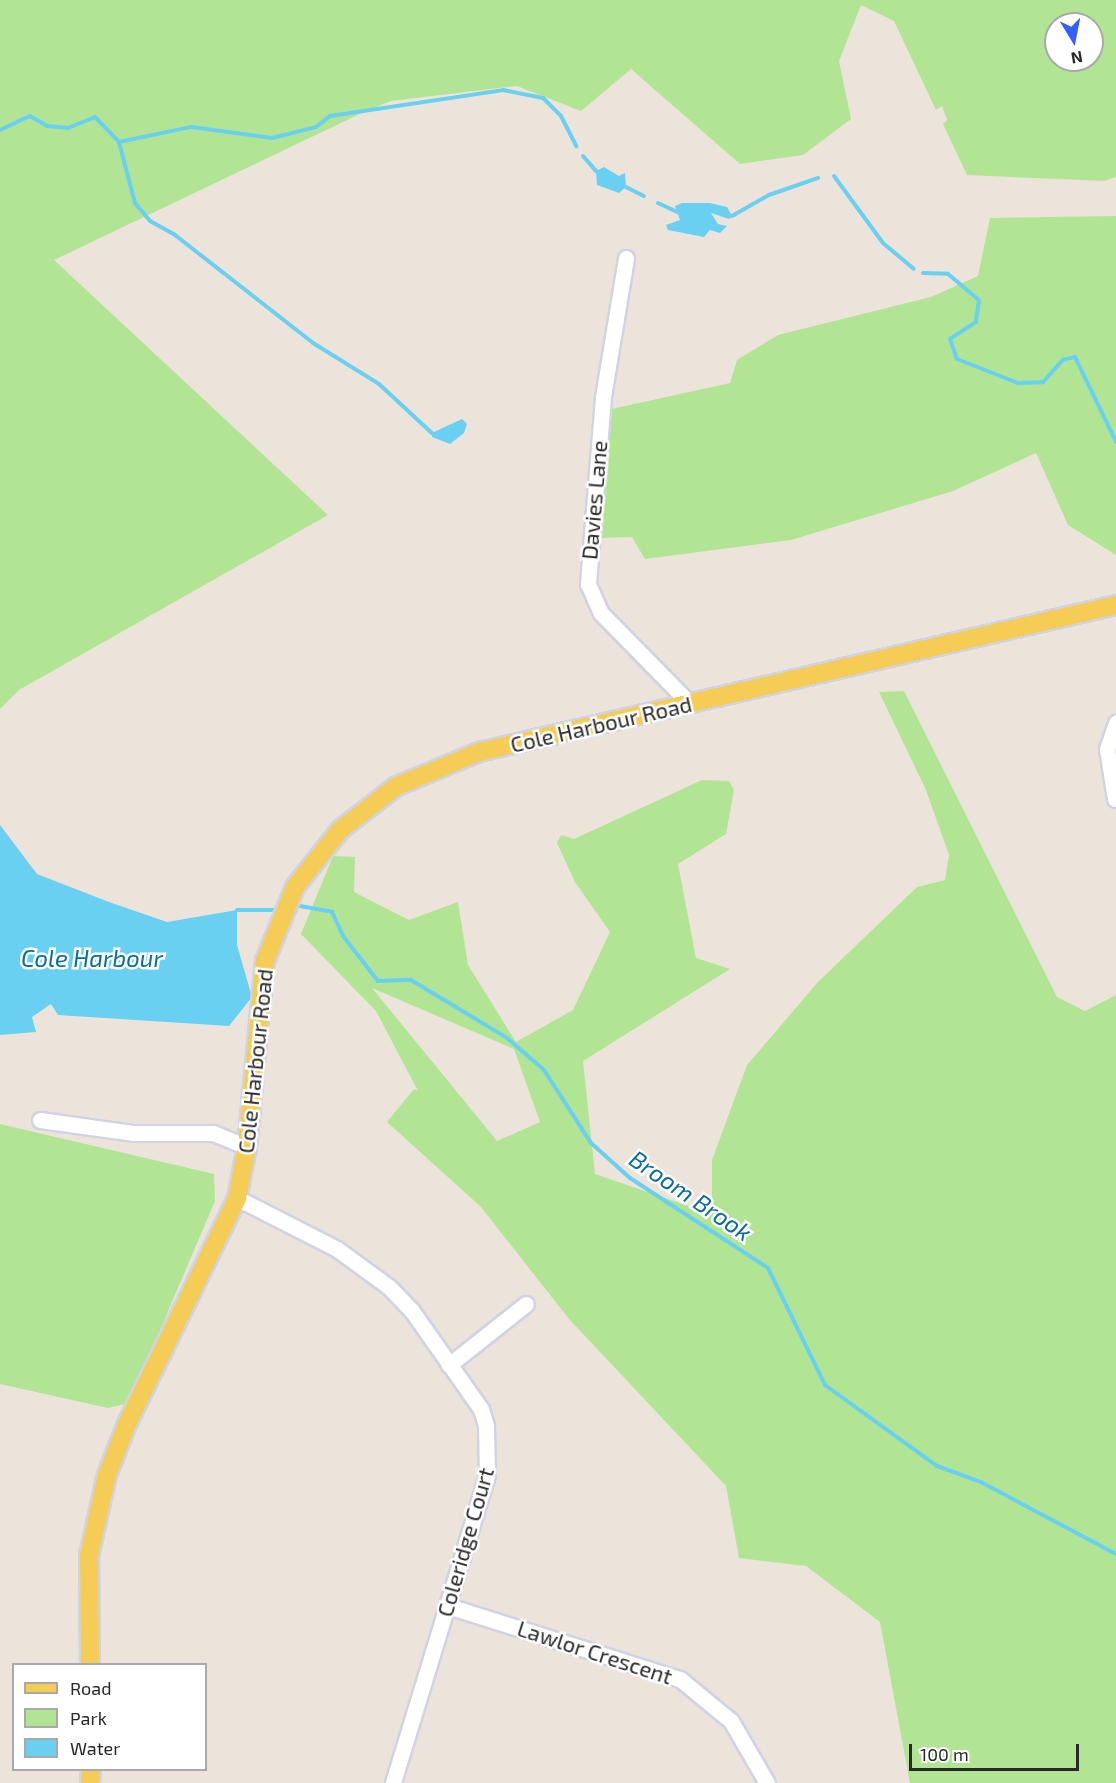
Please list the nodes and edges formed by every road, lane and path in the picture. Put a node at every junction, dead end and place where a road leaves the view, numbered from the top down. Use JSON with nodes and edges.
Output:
{"nodes":[{"id":1,"x":626,"y":258,"type":"dead end"},
{"id":2,"x":1116,"y":605,"type":"edge"},
{"id":3,"x":690,"y":704,"type":"junction"},
{"id":4,"x":1116,"y":723,"type":"edge"},
{"id":5,"x":1115,"y":799,"type":"edge"},
{"id":6,"x":40,"y":1120,"type":"dead end"},
{"id":7,"x":247,"y":1147,"type":"junction"},
{"id":8,"x":237,"y":1198,"type":"junction"},
{"id":9,"x":526,"y":1304,"type":"dead end"},
{"id":10,"x":449,"y":1365,"type":"junction"},
{"id":11,"x":448,"y":1606,"type":"junction"},
{"id":12,"x":90,"y":1663,"type":"edge"},
{"id":13,"x":393,"y":1783,"type":"edge"},
{"id":14,"x":767,"y":1783,"type":"edge"}],
"edges":[{"from":1,"to":3,"type":"street","name":"Davies Lane"},
{"from":2,"to":3,"type":"main road","name":"Cole Harbour Road"},
{"from":3,"to":7,"type":"main road","name":"Cole Harbour Road"},
{"from":4,"to":5,"type":"street"},
{"from":6,"to":7,"type":"street"},
{"from":7,"to":8,"type":"main road","name":"Cole Harbour Road"},
{"from":8,"to":10,"type":"street","name":"Coleridge Court"},
{"from":8,"to":12,"type":"main road","name":"Cole Harbour Road"},
{"from":9,"to":10,"type":"street"},
{"from":10,"to":11,"type":"street","name":"Coleridge Court"},
{"from":11,"to":13,"type":"street","name":"Coleridge Court"},
{"from":11,"to":14,"type":"street","name":"Lawlor Crescent"}]}
